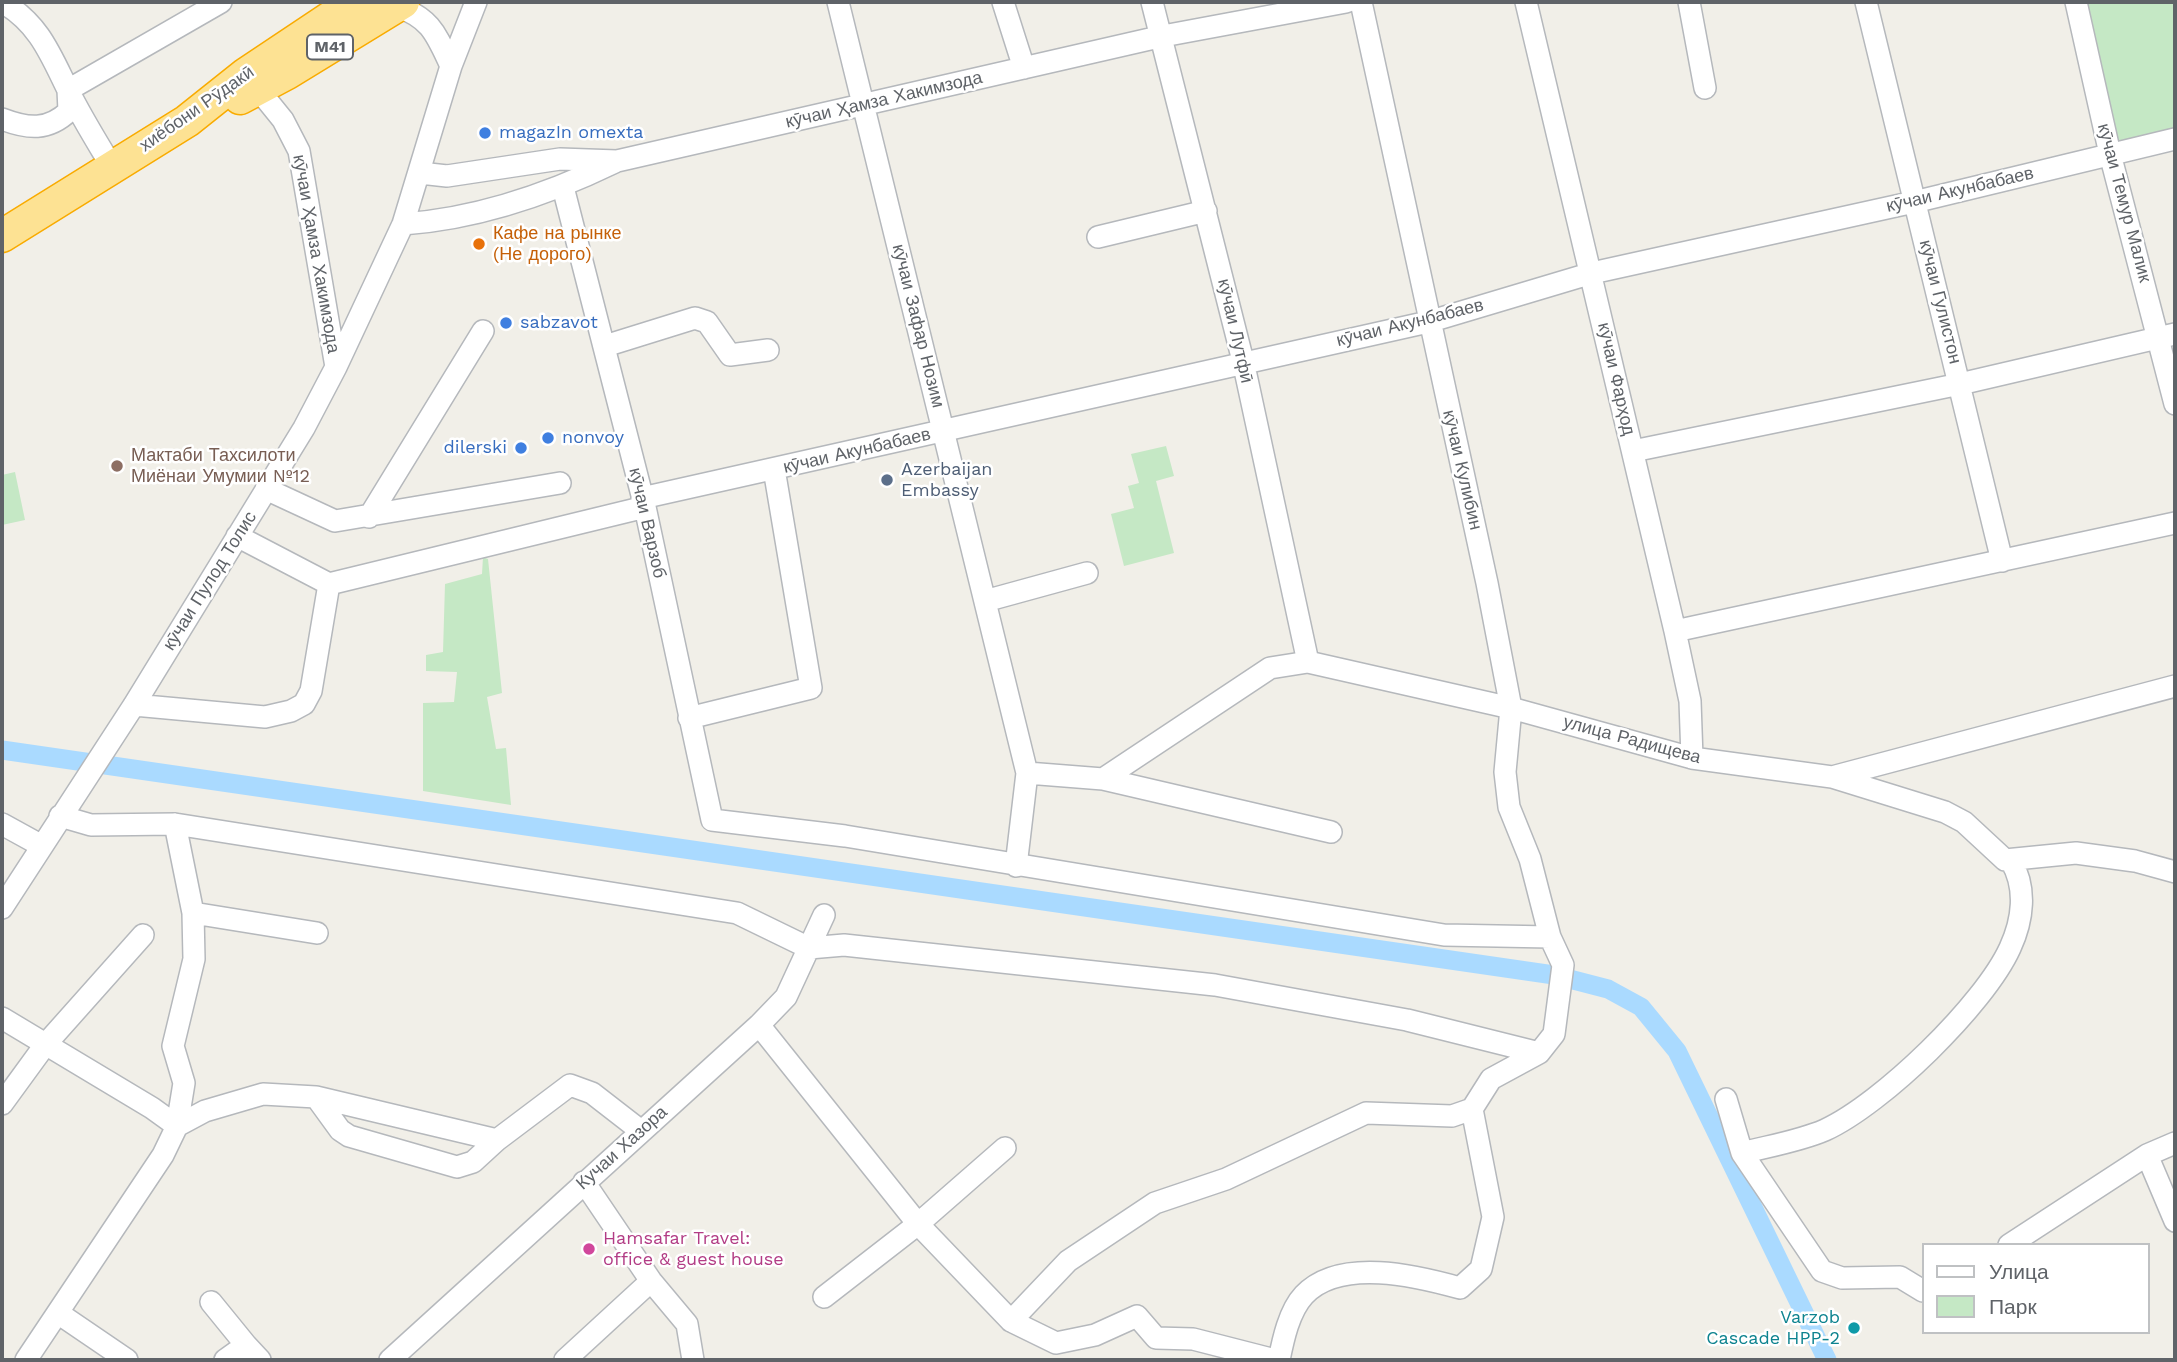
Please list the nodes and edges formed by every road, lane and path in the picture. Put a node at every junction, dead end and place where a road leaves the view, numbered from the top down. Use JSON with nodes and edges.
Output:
{"nodes":[{"id":1,"x":2,"y":2,"type":"edge"},
{"id":2,"x":221,"y":2,"type":"edge"},
{"id":3,"x":354,"y":2,"type":"edge"},
{"id":4,"x":477,"y":2,"type":"edge"},
{"id":5,"x":838,"y":2,"type":"edge"},
{"id":6,"x":1003,"y":2,"type":"edge"},
{"id":7,"x":1152,"y":2,"type":"edge"},
{"id":8,"x":1346,"y":2,"type":"edge"},
{"id":9,"x":1361,"y":2,"type":"edge"},
{"id":10,"x":1526,"y":2,"type":"edge"},
{"id":11,"x":1689,"y":2,"type":"edge"},
{"id":12,"x":1866,"y":2,"type":"edge"},
{"id":13,"x":2076,"y":2,"type":"edge"},
{"id":14,"x":399,"y":4,"type":"edge"},
{"id":15,"x":1163,"y":36,"type":"junction"},
{"id":16,"x":452,"y":66,"type":"junction"},
{"id":17,"x":1024,"y":68,"type":"junction"},
{"id":18,"x":251,"y":82,"type":"junction"},
{"id":19,"x":1705,"y":88,"type":"dead end"},
{"id":20,"x":68,"y":90,"type":"junction"},
{"id":21,"x":864,"y":106,"type":"junction"},
{"id":22,"x":2,"y":119,"type":"edge"},
{"id":23,"x":2175,"y":139,"type":"edge"},
{"id":24,"x":2110,"y":154,"type":"junction"},
{"id":25,"x":617,"y":161,"type":"junction"},
{"id":26,"x":113,"y":167,"type":"junction"},
{"id":27,"x":420,"y":173,"type":"junction"},
{"id":28,"x":563,"y":187,"type":"junction"},
{"id":29,"x":1914,"y":202,"type":"junction"},
{"id":30,"x":1206,"y":211,"type":"junction"},
{"id":31,"x":402,"y":224,"type":"junction"},
{"id":32,"x":2,"y":236,"type":"edge"},
{"id":33,"x":1098,"y":237,"type":"dead end"},
{"id":34,"x":1592,"y":273,"type":"junction"},
{"id":35,"x":1428,"y":322,"type":"junction"},
{"id":36,"x":483,"y":331,"type":"dead end"},
{"id":37,"x":2167,"y":335,"type":"edge"},
{"id":38,"x":605,"y":346,"type":"junction"},
{"id":39,"x":768,"y":350,"type":"dead end"},
{"id":40,"x":1243,"y":361,"type":"junction"},
{"id":41,"x":336,"y":368,"type":"junction"},
{"id":42,"x":1960,"y":384,"type":"junction"},
{"id":43,"x":2175,"y":404,"type":"edge"},
{"id":44,"x":943,"y":431,"type":"junction"},
{"id":45,"x":1633,"y":451,"type":"junction"},
{"id":46,"x":774,"y":469,"type":"junction"},
{"id":47,"x":560,"y":483,"type":"dead end"},
{"id":48,"x":266,"y":489,"type":"junction"},
{"id":49,"x":643,"y":503,"type":"junction"},
{"id":50,"x":369,"y":517,"type":"junction"},
{"id":51,"x":2175,"y":523,"type":"edge"},
{"id":52,"x":237,"y":536,"type":"junction"},
{"id":53,"x":2002,"y":561,"type":"junction"},
{"id":54,"x":1087,"y":573,"type":"dead end"},
{"id":55,"x":329,"y":584,"type":"junction"},
{"id":56,"x":985,"y":601,"type":"junction"},
{"id":57,"x":1675,"y":631,"type":"junction"},
{"id":58,"x":1308,"y":662,"type":"junction"},
{"id":59,"x":2175,"y":686,"type":"edge"},
{"id":60,"x":134,"y":705,"type":"junction"},
{"id":61,"x":1511,"y":708,"type":"junction"},
{"id":62,"x":689,"y":718,"type":"junction"},
{"id":63,"x":1692,"y":758,"type":"junction"},
{"id":64,"x":1027,"y":773,"type":"junction"},
{"id":65,"x":1832,"y":777,"type":"junction"},
{"id":66,"x":1102,"y":779,"type":"junction"},
{"id":67,"x":60,"y":816,"type":"junction"},
{"id":68,"x":2,"y":824,"type":"edge"},
{"id":69,"x":175,"y":824,"type":"junction"},
{"id":70,"x":1331,"y":832,"type":"dead end"},
{"id":71,"x":42,"y":846,"type":"junction"},
{"id":72,"x":2011,"y":861,"type":"junction"},
{"id":73,"x":1016,"y":866,"type":"junction"},
{"id":74,"x":2175,"y":872,"type":"edge"},
{"id":75,"x":2,"y":908,"type":"edge"},
{"id":76,"x":193,"y":913,"type":"junction"},
{"id":77,"x":824,"y":915,"type":"dead end"},
{"id":78,"x":317,"y":933,"type":"dead end"},
{"id":79,"x":143,"y":934,"type":"dead end"},
{"id":80,"x":1550,"y":937,"type":"junction"},
{"id":81,"x":809,"y":947,"type":"junction"},
{"id":82,"x":2,"y":1018,"type":"edge"},
{"id":83,"x":759,"y":1025,"type":"junction"},
{"id":84,"x":46,"y":1045,"type":"junction"},
{"id":85,"x":1539,"y":1054,"type":"junction"},
{"id":86,"x":316,"y":1097,"type":"junction"},
{"id":87,"x":1726,"y":1099,"type":"dead end"},
{"id":88,"x":2,"y":1104,"type":"edge"},
{"id":89,"x":1472,"y":1109,"type":"junction"},
{"id":90,"x":177,"y":1126,"type":"junction"},
{"id":91,"x":641,"y":1131,"type":"junction"},
{"id":92,"x":497,"y":1140,"type":"junction"},
{"id":93,"x":2175,"y":1143,"type":"edge"},
{"id":94,"x":1006,"y":1148,"type":"dead end"},
{"id":95,"x":1742,"y":1153,"type":"junction"},
{"id":96,"x":2147,"y":1155,"type":"junction"},
{"id":97,"x":584,"y":1182,"type":"junction"},
{"id":98,"x":2175,"y":1221,"type":"edge"},
{"id":99,"x":918,"y":1224,"type":"junction"},
{"id":100,"x":2012,"y":1243,"type":"edge"},
{"id":101,"x":651,"y":1281,"type":"junction"},
{"id":102,"x":1922,"y":1290,"type":"edge"},
{"id":103,"x":824,"y":1297,"type":"dead end"},
{"id":104,"x":211,"y":1302,"type":"dead end"},
{"id":105,"x":58,"y":1313,"type":"junction"},
{"id":106,"x":1011,"y":1321,"type":"junction"},
{"id":107,"x":253,"y":1352,"type":"edge"},
{"id":108,"x":26,"y":1360,"type":"edge"},
{"id":109,"x":127,"y":1360,"type":"edge"},
{"id":110,"x":225,"y":1360,"type":"edge"},
{"id":111,"x":390,"y":1360,"type":"edge"},
{"id":112,"x":565,"y":1360,"type":"edge"},
{"id":113,"x":693,"y":1360,"type":"edge"},
{"id":114,"x":1277,"y":1360,"type":"edge"}],
"edges":[{"from":1,"to":20,"type":"street"},
{"from":2,"to":20,"type":"street"},
{"from":3,"to":18,"type":"highway","name":"хиёбони Рӯдакӣ"},
{"from":4,"to":16,"type":"street","name":"кӯчаи Пулод Толис"},
{"from":5,"to":21,"type":"street","name":"кӯчаи Зафар Нозим"},
{"from":6,"to":17,"type":"street"},
{"from":7,"to":15,"type":"street","name":"кӯчаи Лутфӣ"},
{"from":8,"to":15,"type":"street","name":"кӯчаи Ҳамза Хакимзода"},
{"from":9,"to":35,"type":"street","name":"кӯчаи Кулибин"},
{"from":10,"to":34,"type":"street","name":"кӯчаи Фарҳод"},
{"from":11,"to":19,"type":"street"},
{"from":12,"to":29,"type":"street","name":"кӯчаи Гулистон"},
{"from":13,"to":24,"type":"street","name":"кӯчаи Темур Малик"},
{"from":14,"to":16,"type":"street"},
{"from":14,"to":18,"type":"highway","number":"M41"},
{"from":15,"to":17,"type":"street","name":"кӯчаи Ҳамза Хакимзода"},
{"from":15,"to":30,"type":"street","name":"кӯчаи Лутфӣ"},
{"from":16,"to":27,"type":"street","name":"кӯчаи Пулод Толис"},
{"from":17,"to":21,"type":"street","name":"кӯчаи Ҳамза Хакимзода"},
{"from":18,"to":26,"type":"highway","name":"хиёбони Рӯдакӣ","number":"M41"},
{"from":18,"to":41,"type":"street","name":"кӯчаи Ҳамза Хакимзода"},
{"from":20,"to":22,"type":"street"},
{"from":20,"to":26,"type":"street"},
{"from":21,"to":25,"type":"street","name":"кӯчаи Ҳамза Хакимзода"},
{"from":21,"to":44,"type":"street","name":"кӯчаи Зафар Нозим"},
{"from":23,"to":24,"type":"street","name":"кӯчаи Акунбабаев"},
{"from":24,"to":29,"type":"street","name":"кӯчаи Акунбабаев"},
{"from":24,"to":37,"type":"street","name":"кӯчаи Темур Малик"},
{"from":25,"to":27,"type":"street","name":"кӯчаи Ҳамза Хакимзода"},
{"from":25,"to":28,"type":"street"},
{"from":26,"to":32,"type":"highway","name":"хиёбони Рӯдакӣ"},
{"from":27,"to":31,"type":"street","name":"кӯчаи Пулод Толис"},
{"from":28,"to":31,"type":"street"},
{"from":28,"to":38,"type":"street","name":"кӯчаи Варзоб"},
{"from":29,"to":34,"type":"street","name":"кӯчаи Акунбабаев"},
{"from":29,"to":42,"type":"street","name":"кӯчаи Гулистон"},
{"from":30,"to":33,"type":"street"},
{"from":30,"to":40,"type":"street","name":"кӯчаи Лутфӣ"},
{"from":31,"to":41,"type":"street","name":"кӯчаи Пулод Толис"},
{"from":34,"to":35,"type":"street","name":"кӯчаи Акунбабаев"},
{"from":34,"to":45,"type":"street","name":"кӯчаи Фарҳод"},
{"from":35,"to":40,"type":"street","name":"кӯчаи Акунбабаев"},
{"from":35,"to":61,"type":"street","name":"кӯчаи Кулибин"},
{"from":36,"to":50,"type":"street"},
{"from":37,"to":42,"type":"street"},
{"from":37,"to":43,"type":"street","name":"кӯчаи Темур Малик"},
{"from":38,"to":39,"type":"street"},
{"from":38,"to":49,"type":"street","name":"кӯчаи Варзоб"},
{"from":40,"to":44,"type":"street","name":"кӯчаи Акунбабаев"},
{"from":40,"to":58,"type":"street","name":"кӯчаи Лутфӣ"},
{"from":41,"to":48,"type":"street","name":"кӯчаи Пулод Толис"},
{"from":42,"to":45,"type":"street"},
{"from":42,"to":53,"type":"street","name":"кӯчаи Гулистон"},
{"from":44,"to":46,"type":"street","name":"кӯчаи Акунбабаев"},
{"from":44,"to":56,"type":"street","name":"кӯчаи Зафар Нозим"},
{"from":45,"to":57,"type":"street","name":"кӯчаи Фарҳод"},
{"from":46,"to":49,"type":"street","name":"кӯчаи Акунбабаев"},
{"from":46,"to":62,"type":"street"},
{"from":47,"to":50,"type":"street"},
{"from":48,"to":50,"type":"street"},
{"from":48,"to":52,"type":"street","name":"кӯчаи Пулод Толис"},
{"from":49,"to":55,"type":"street","name":"кӯчаи Акунбабаев"},
{"from":49,"to":62,"type":"street","name":"кӯчаи Варзоб"},
{"from":51,"to":53,"type":"street"},
{"from":52,"to":55,"type":"street"},
{"from":52,"to":60,"type":"street","name":"кӯчаи Пулод Толис"},
{"from":53,"to":57,"type":"street"},
{"from":54,"to":56,"type":"street"},
{"from":55,"to":60,"type":"street"},
{"from":56,"to":64,"type":"street","name":"кӯчаи Зафар Нозим"},
{"from":57,"to":63,"type":"street","name":"кӯчаи Фарҳод"},
{"from":58,"to":61,"type":"street","name":"улица Радищева"},
{"from":58,"to":66,"type":"street","name":"улица Радищева"},
{"from":59,"to":65,"type":"street"},
{"from":60,"to":67,"type":"street","name":"кӯчаи Пулод Толис"},
{"from":61,"to":63,"type":"street","name":"улица Радищева"},
{"from":61,"to":80,"type":"street","name":"кӯчаи Кулибин"},
{"from":62,"to":73,"type":"street","name":"кӯчаи Варзоб"},
{"from":63,"to":65,"type":"street","name":"улица Радищева"},
{"from":64,"to":66,"type":"street"},
{"from":64,"to":73,"type":"street"},
{"from":65,"to":72,"type":"street","name":"улица Радищева"},
{"from":66,"to":70,"type":"street"},
{"from":67,"to":69,"type":"street"},
{"from":67,"to":71,"type":"street","name":"кӯчаи Пулод Толис"},
{"from":68,"to":71,"type":"street"},
{"from":69,"to":76,"type":"street"},
{"from":69,"to":81,"type":"street"},
{"from":71,"to":75,"type":"street","name":"кӯчаи Пулод Толис"},
{"from":72,"to":74,"type":"street"},
{"from":72,"to":95,"type":"street"},
{"from":73,"to":80,"type":"street"},
{"from":76,"to":78,"type":"street"},
{"from":76,"to":90,"type":"street"},
{"from":77,"to":81,"type":"street","name":"Кучаи Хазора"},
{"from":79,"to":84,"type":"street"},
{"from":80,"to":85,"type":"street","name":"кӯчаи Кулибин"},
{"from":81,"to":83,"type":"street","name":"Кучаи Хазора"},
{"from":81,"to":85,"type":"street"},
{"from":82,"to":84,"type":"street"},
{"from":83,"to":91,"type":"street","name":"Кучаи Хазора"},
{"from":83,"to":99,"type":"street"},
{"from":84,"to":88,"type":"street"},
{"from":84,"to":90,"type":"street"},
{"from":85,"to":89,"type":"street"},
{"from":86,"to":90,"type":"street"},
{"from":86,"to":92,"type":"street"},
{"from":86,"to":92,"type":"street"},
{"from":87,"to":95,"type":"street"},
{"from":89,"to":106,"type":"street"},
{"from":89,"to":114,"type":"street"},
{"from":90,"to":105,"type":"street"},
{"from":91,"to":92,"type":"street"},
{"from":91,"to":97,"type":"street","name":"Кучаи Хазора"},
{"from":93,"to":96,"type":"street"},
{"from":94,"to":99,"type":"street"},
{"from":95,"to":102,"type":"street"},
{"from":96,"to":98,"type":"street"},
{"from":96,"to":100,"type":"street"},
{"from":97,"to":101,"type":"street"},
{"from":97,"to":111,"type":"street","name":"Кучаи Хазора"},
{"from":99,"to":103,"type":"street"},
{"from":99,"to":106,"type":"street"},
{"from":101,"to":112,"type":"street"},
{"from":101,"to":113,"type":"street"},
{"from":104,"to":107,"type":"street"},
{"from":105,"to":108,"type":"street"},
{"from":105,"to":109,"type":"street"},
{"from":106,"to":114,"type":"street"},
{"from":107,"to":110,"type":"street"}]}
